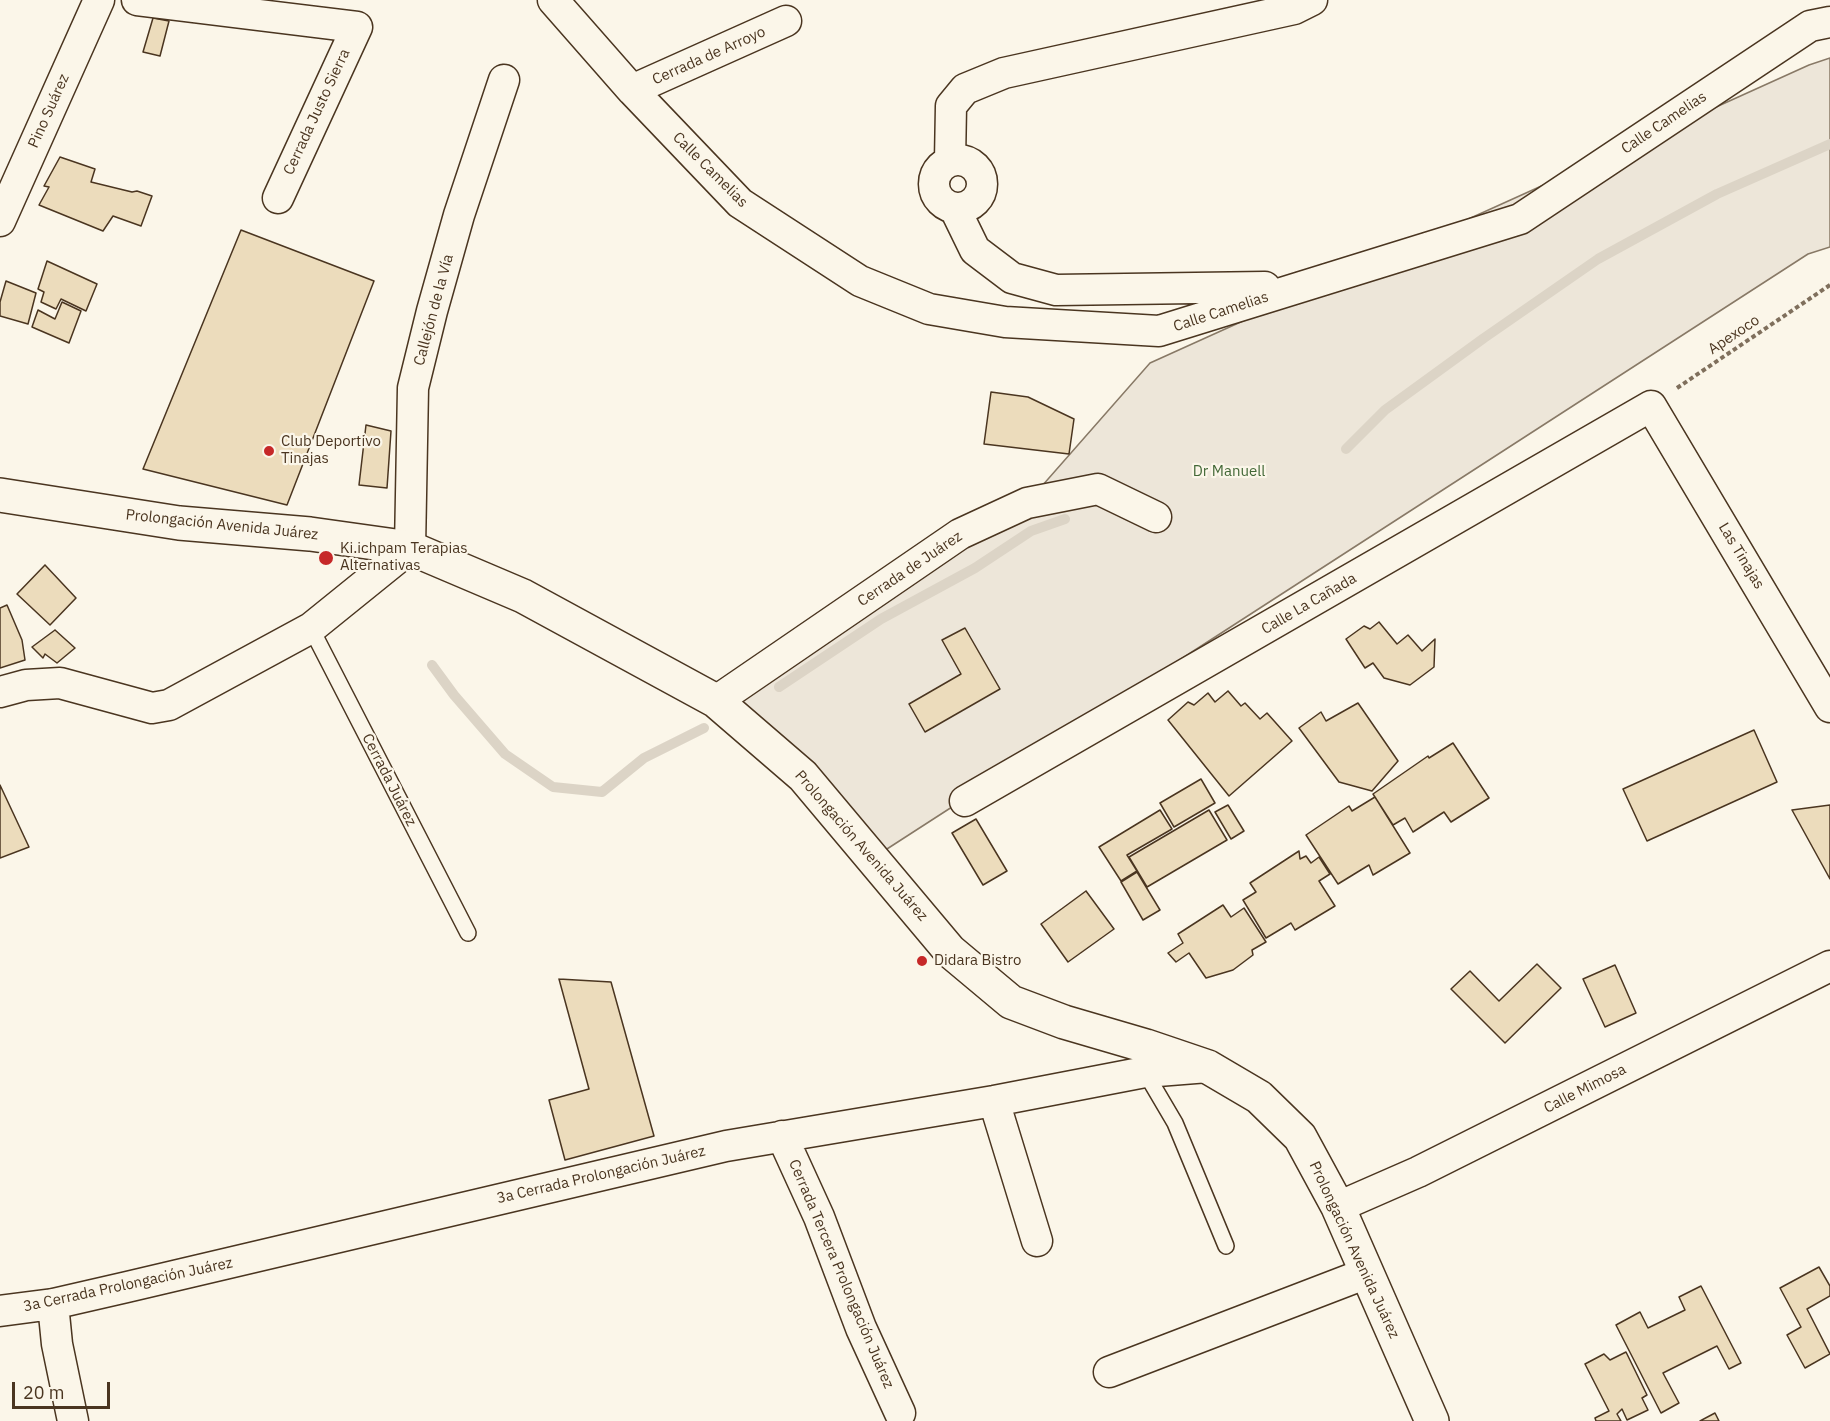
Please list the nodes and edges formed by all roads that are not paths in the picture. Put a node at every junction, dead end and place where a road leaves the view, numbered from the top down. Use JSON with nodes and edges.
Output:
{"nodes":[{"id":1,"x":99,"y":0,"type":"edge"},
{"id":2,"x":137,"y":0,"type":"edge"},
{"id":3,"x":552,"y":0,"type":"edge"},
{"id":4,"x":1312,"y":0,"type":"edge"},
{"id":5,"x":786,"y":21,"type":"dead end"},
{"id":6,"x":1830,"y":22,"type":"edge"},
{"id":7,"x":504,"y":80,"type":"dead end"},
{"id":8,"x":632,"y":90,"type":"junction"},
{"id":9,"x":278,"y":198,"type":"dead end"},
{"id":10,"x":0,"y":221,"type":"edge"},
{"id":11,"x":1298,"y":287,"type":"junction"},
{"id":12,"x":1651,"y":406,"type":"joint"},
{"id":13,"x":0,"y":495,"type":"edge"},
{"id":14,"x":1156,"y":517,"type":"dead end"},
{"id":15,"x":410,"y":548,"type":"junction"},
{"id":16,"x":311,"y":628,"type":"junction"},
{"id":17,"x":0,"y":692,"type":"edge"},
{"id":18,"x":716,"y":701,"type":"junction"},
{"id":19,"x":1830,"y":707,"type":"edge"},
{"id":20,"x":965,"y":801,"type":"dead end"},
{"id":21,"x":468,"y":933,"type":"dead end"},
{"id":22,"x":1830,"y":966,"type":"edge"},
{"id":23,"x":1208,"y":1067,"type":"junction"},
{"id":24,"x":1145,"y":1072,"type":"junction"},
{"id":25,"x":994,"y":1101,"type":"junction"},
{"id":26,"x":782,"y":1136,"type":"junction"},
{"id":27,"x":1338,"y":1207,"type":"junction"},
{"id":28,"x":1037,"y":1241,"type":"dead end"},
{"id":29,"x":1226,"y":1246,"type":"dead end"},
{"id":30,"x":1367,"y":1273,"type":"junction"},
{"id":31,"x":53,"y":1304,"type":"junction"},
{"id":32,"x":0,"y":1311,"type":"edge"},
{"id":33,"x":1109,"y":1372,"type":"dead end"},
{"id":34,"x":900,"y":1413,"type":"dead end"},
{"id":35,"x":73,"y":1421,"type":"edge"},
{"id":36,"x":1432,"y":1421,"type":"edge"}],
"edges":[{"from":1,"to":10,"type":"street","name":"Pino Suárez"},
{"from":2,"to":9,"type":"street","name":"Cerrada Justo Sierra"},
{"from":3,"to":8,"type":"street","name":"Calle Camelias"},
{"from":4,"to":11,"type":"street"},
{"from":5,"to":8,"type":"street","name":"Cerrada de Arroyo"},
{"from":6,"to":11,"type":"street","name":"Calle Camelias"},
{"from":7,"to":15,"type":"street","name":"Callejón de la Vía"},
{"from":8,"to":11,"type":"street","name":"Calle Camelias"},
{"from":12,"to":19,"type":"street","name":"Las Tinajas"},
{"from":12,"to":20,"type":"street","name":"Calle La Cañada"},
{"from":13,"to":15,"type":"street","name":"Prolongación Avenida Juárez"},
{"from":14,"to":18,"type":"street","name":"Cerrada de Juárez"},
{"from":15,"to":16,"type":"street"},
{"from":15,"to":18,"type":"street","name":"Prolongación Avenida Juárez"},
{"from":16,"to":17,"type":"street"},
{"from":16,"to":21,"type":"lane","name":"Cerrada Juárez"},
{"from":18,"to":23,"type":"street","name":"Prolongación Avenida Juárez"},
{"from":22,"to":27,"type":"street","name":"Calle Mimosa"},
{"from":23,"to":24,"type":"street","name":"3a Cerrada Prolongación Juárez"},
{"from":23,"to":27,"type":"street","name":"Prolongación Avenida Juárez"},
{"from":24,"to":25,"type":"street","name":"3a Cerrada Prolongación Juárez"},
{"from":24,"to":29,"type":"lane"},
{"from":25,"to":26,"type":"street","name":"3a Cerrada Prolongación Juárez"},
{"from":25,"to":28,"type":"street"},
{"from":26,"to":31,"type":"street","name":"3a Cerrada Prolongación Juárez"},
{"from":26,"to":34,"type":"street","name":"Cerrada Tercera Prolongación Juárez"},
{"from":27,"to":30,"type":"street","name":"Prolongación Avenida Juárez"},
{"from":30,"to":33,"type":"street"},
{"from":30,"to":36,"type":"street","name":"Prolongación Avenida Juárez"},
{"from":31,"to":32,"type":"street","name":"3a Cerrada Prolongación Juárez"},
{"from":31,"to":35,"type":"street"}]}
